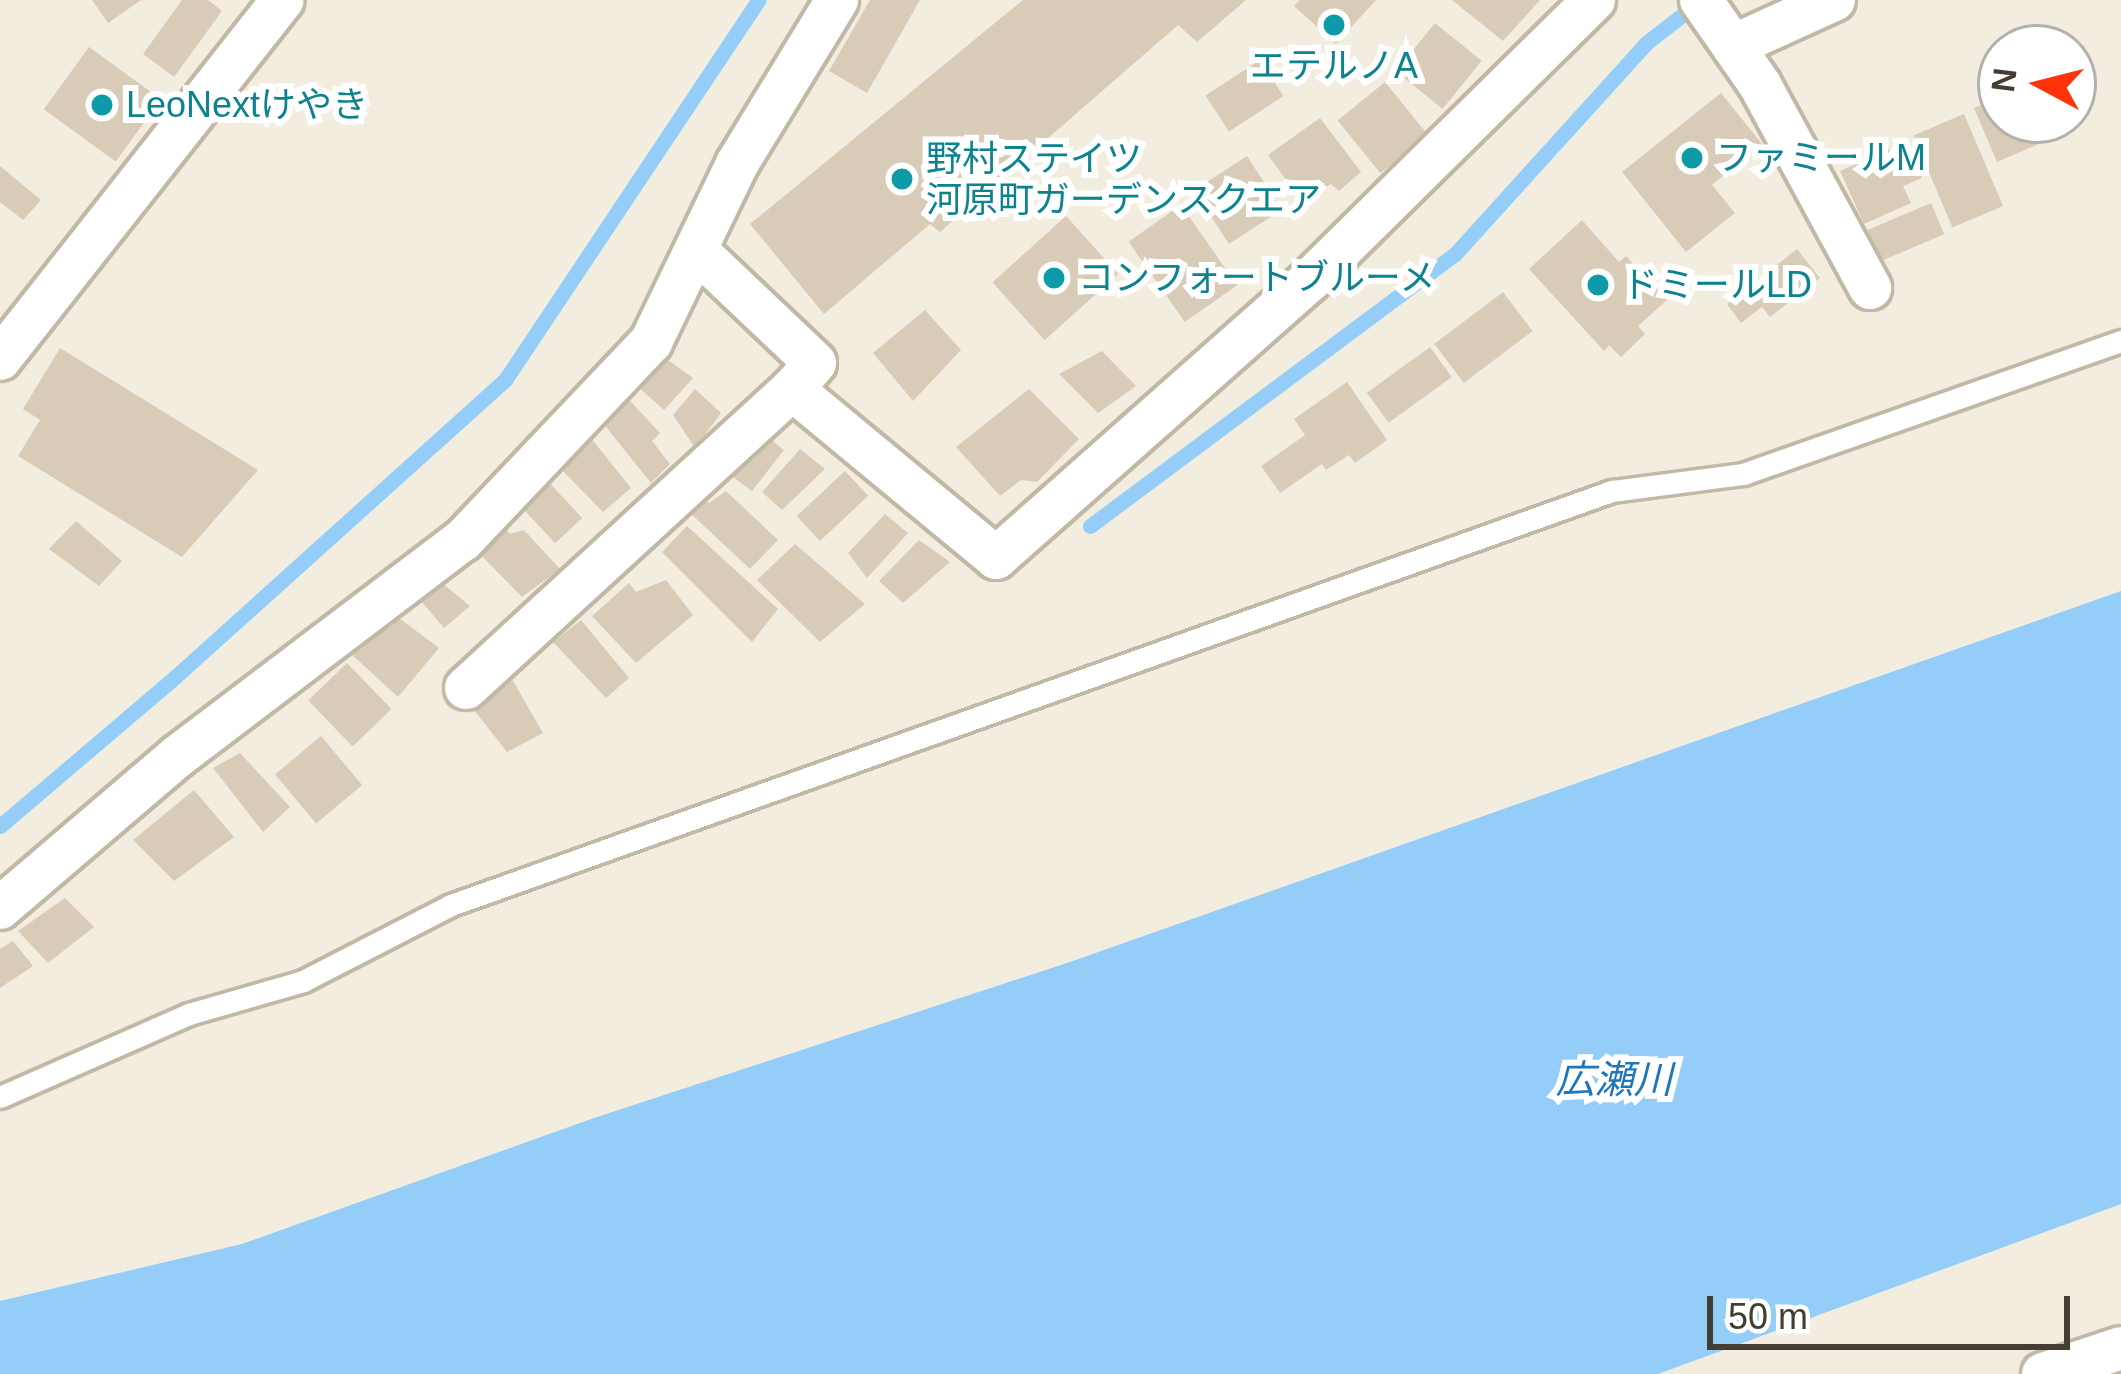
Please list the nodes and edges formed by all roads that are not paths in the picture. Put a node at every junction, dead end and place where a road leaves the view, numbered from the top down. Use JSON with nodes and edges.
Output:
{"nodes":[{"id":1,"x":282,"y":0,"type":"edge"},
{"id":2,"x":837,"y":0,"type":"edge"},
{"id":3,"x":1594,"y":0,"type":"edge"},
{"id":4,"x":1826,"y":2,"type":"edge"},
{"id":5,"x":1718,"y":23,"type":"edge"},
{"id":6,"x":698,"y":252,"type":"junction"},
{"id":7,"x":1870,"y":288,"type":"dead end"},
{"id":8,"x":2121,"y":341,"type":"edge"},
{"id":9,"x":0,"y":358,"type":"edge"},
{"id":10,"x":791,"y":389,"type":"junction"},
{"id":11,"x":466,"y":688,"type":"dead end"},
{"id":12,"x":0,"y":908,"type":"edge"},
{"id":13,"x":0,"y":1097,"type":"edge"},
{"id":14,"x":2121,"y":1348,"type":"edge"},
{"id":15,"x":2043,"y":1374,"type":"edge"}],
"edges":[{"from":1,"to":9,"type":"street"},
{"from":2,"to":6,"type":"street"},
{"from":3,"to":10,"type":"street"},
{"from":4,"to":5,"type":"street"},
{"from":5,"to":7,"type":"street"},
{"from":6,"to":10,"type":"street"},
{"from":6,"to":12,"type":"street"},
{"from":8,"to":13,"type":"lane"},
{"from":10,"to":11,"type":"street"},
{"from":14,"to":15,"type":"street"}]}
